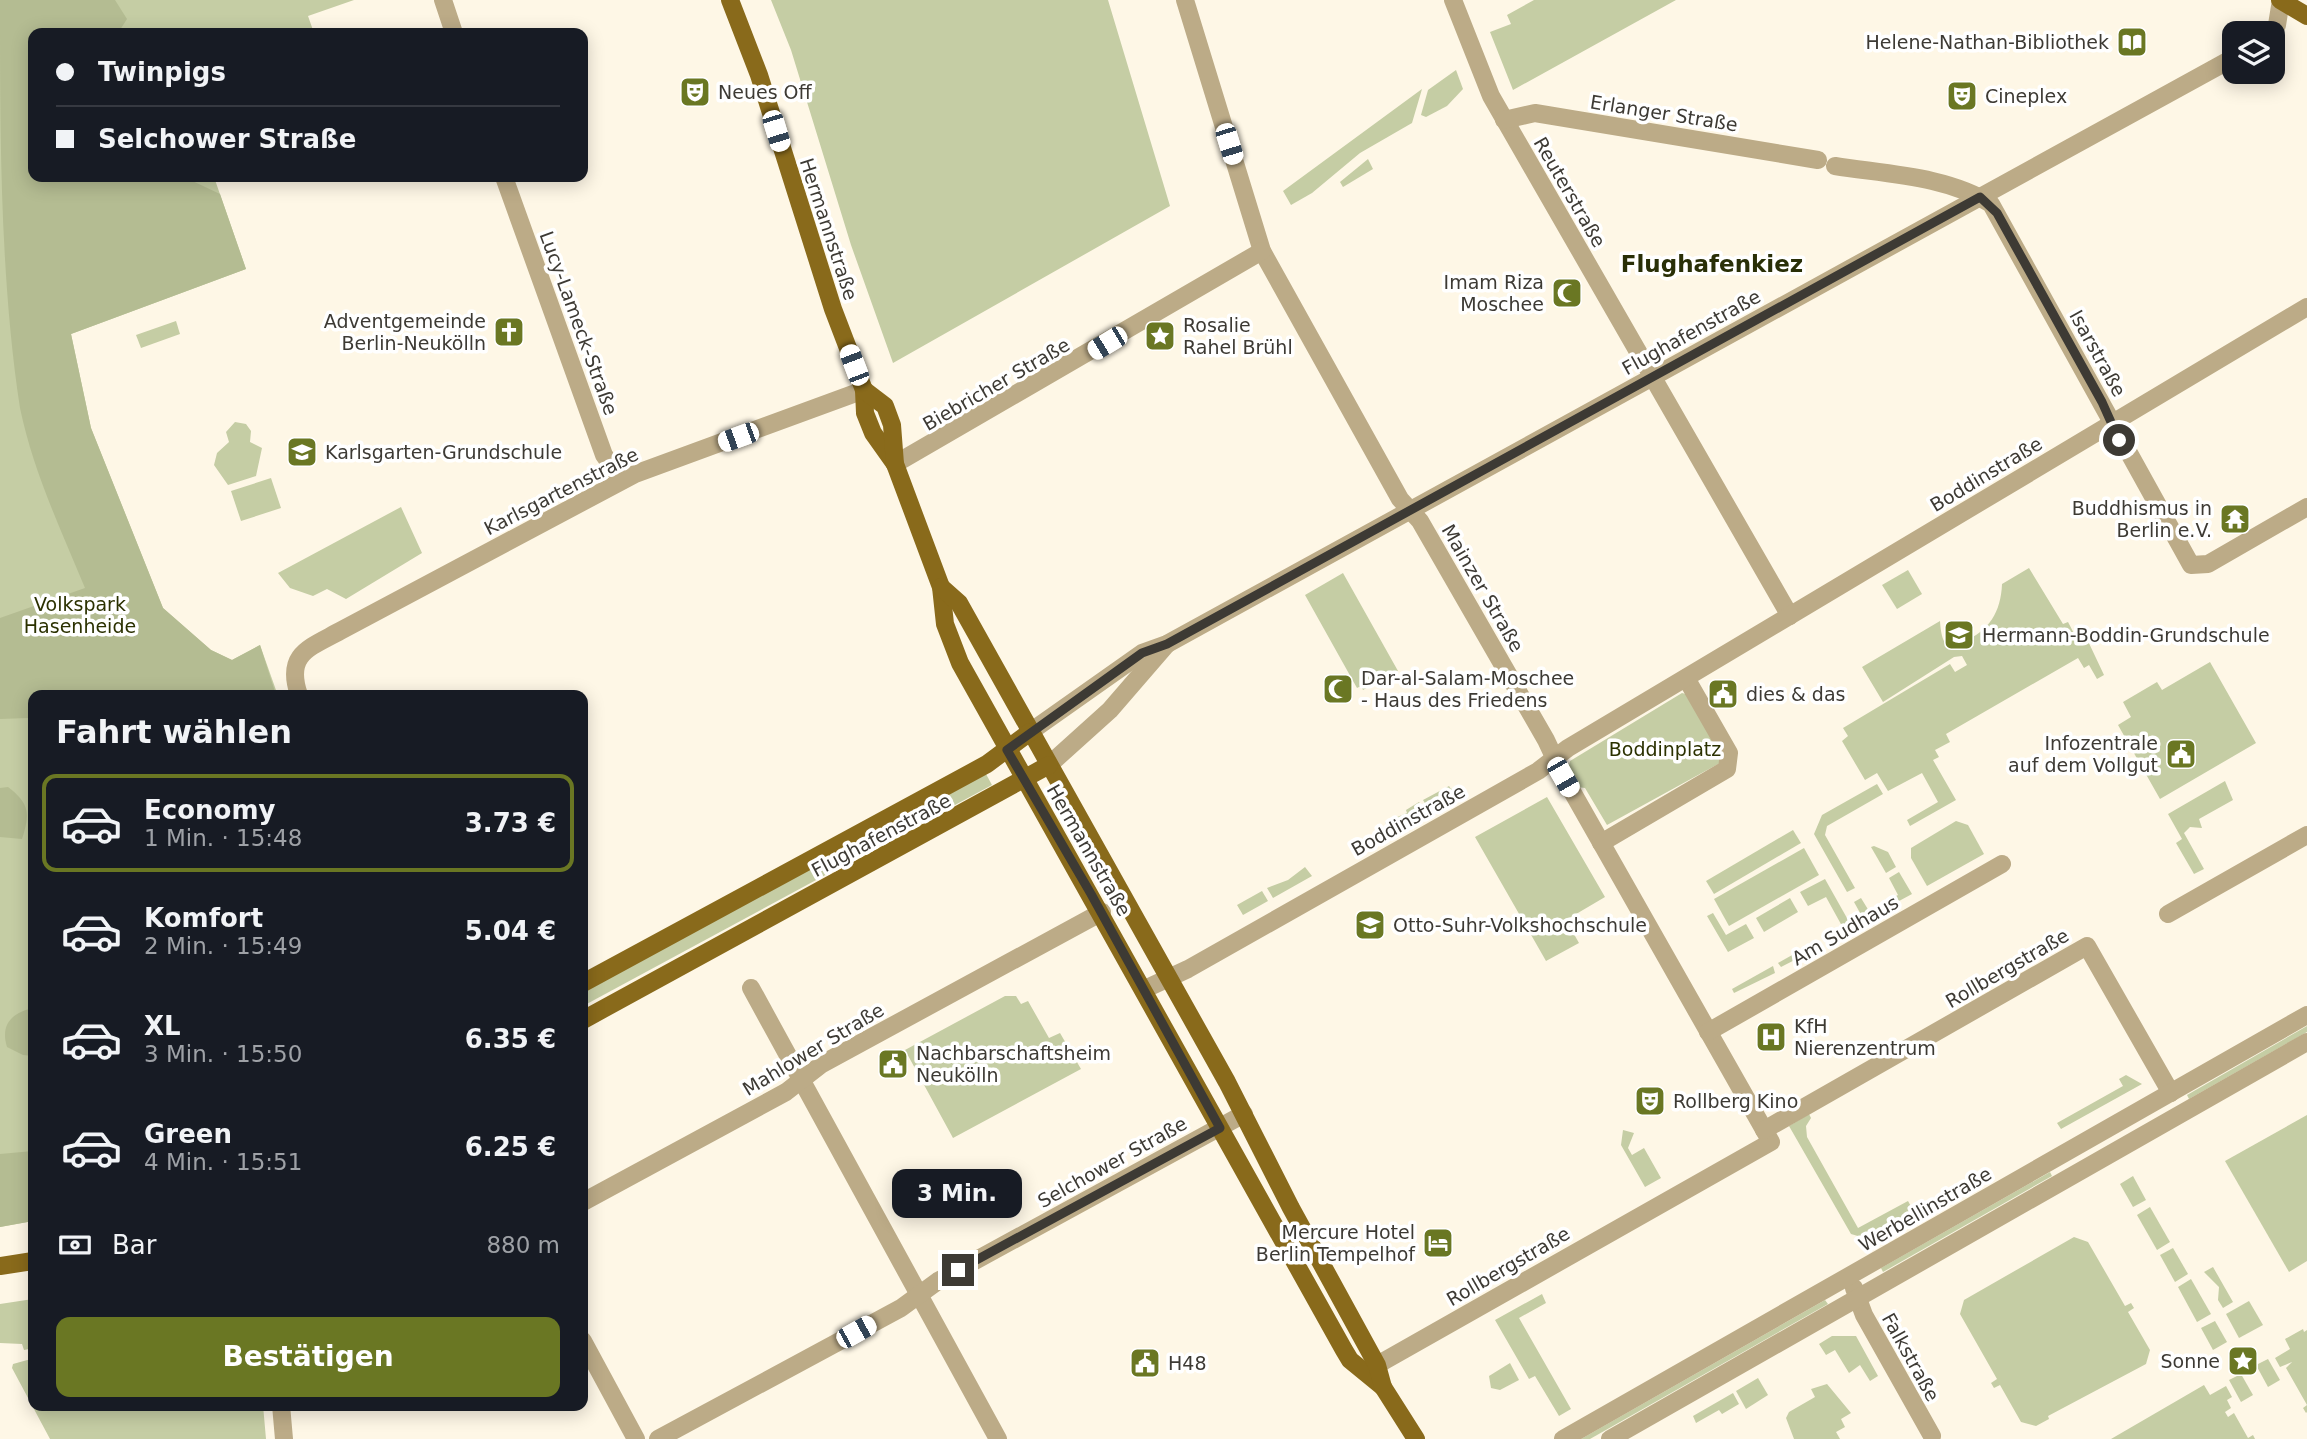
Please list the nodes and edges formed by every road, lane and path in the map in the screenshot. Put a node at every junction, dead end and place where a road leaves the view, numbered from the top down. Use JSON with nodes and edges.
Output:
{"nodes":[{"id":1,"x":443,"y":0,"type":"edge"},
{"id":2,"x":730,"y":0,"type":"edge"},
{"id":3,"x":1185,"y":0,"type":"edge"},
{"id":4,"x":1453,"y":0,"type":"edge"},
{"id":5,"x":2280,"y":0,"type":"edge"},
{"id":6,"x":2286,"y":0,"type":"edge"},
{"id":7,"x":2307,"y":16,"type":"edge"},
{"id":8,"x":2277,"y":21,"type":"edge"},
{"id":9,"x":452,"y":28,"type":"edge"},
{"id":10,"x":2222,"y":64,"type":"edge"},
{"id":11,"x":1504,"y":120,"type":"junction"},
{"id":12,"x":506,"y":182,"type":"edge"},
{"id":13,"x":1980,"y":197,"type":"junction"},
{"id":14,"x":1262,"y":251,"type":"junction"},
{"id":15,"x":2307,"y":307,"type":"edge"},
{"id":16,"x":1652,"y":377,"type":"junction"},
{"id":17,"x":864,"y":390,"type":"junction"},
{"id":18,"x":2112,"y":424,"type":"junction"},
{"id":19,"x":895,"y":464,"type":"junction"},
{"id":20,"x":622,"y":480,"type":"junction"},
{"id":21,"x":2307,"y":507,"type":"edge"},
{"id":22,"x":1410,"y":510,"type":"junction"},
{"id":23,"x":941,"y":587,"type":"junction"},
{"id":24,"x":1790,"y":616,"type":"junction"},
{"id":25,"x":1167,"y":644,"type":"junction"},
{"id":26,"x":1686,"y":678,"type":"junction"},
{"id":27,"x":298,"y":690,"type":"edge"},
{"id":28,"x":1030,"y":732,"type":"junction"},
{"id":29,"x":1007,"y":750,"type":"junction"},
{"id":30,"x":1555,"y":758,"type":"junction"},
{"id":31,"x":1049,"y":765,"type":"junction"},
{"id":32,"x":1024,"y":781,"type":"junction"},
{"id":33,"x":2307,"y":835,"type":"edge"},
{"id":34,"x":1601,"y":843,"type":"junction"},
{"id":35,"x":2002,"y":864,"type":"dead end"},
{"id":36,"x":1102,"y":912,"type":"junction"},
{"id":37,"x":2168,"y":914,"type":"dead end"},
{"id":38,"x":1167,"y":977,"type":"junction"},
{"id":39,"x":588,"y":980,"type":"edge"},
{"id":40,"x":751,"y":988,"type":"dead end"},
{"id":41,"x":1145,"y":989,"type":"junction"},
{"id":42,"x":2307,"y":1015,"type":"edge"},
{"id":43,"x":588,"y":1017,"type":"edge"},
{"id":44,"x":1708,"y":1032,"type":"junction"},
{"id":45,"x":2307,"y":1042,"type":"edge"},
{"id":46,"x":801,"y":1080,"type":"junction"},
{"id":47,"x":2169,"y":1094,"type":"junction"},
{"id":48,"x":1244,"y":1115,"type":"junction"},
{"id":49,"x":2178,"y":1115,"type":"junction"},
{"id":50,"x":1220,"y":1128,"type":"junction"},
{"id":51,"x":1767,"y":1136,"type":"junction"},
{"id":52,"x":2060,"y":1156,"type":"junction"},
{"id":53,"x":2072,"y":1176,"type":"junction"},
{"id":54,"x":588,"y":1199,"type":"edge"},
{"id":55,"x":28,"y":1262,"type":"edge"},
{"id":56,"x":0,"y":1266,"type":"edge"},
{"id":57,"x":1849,"y":1276,"type":"junction"},
{"id":58,"x":919,"y":1294,"type":"junction"},
{"id":59,"x":1858,"y":1298,"type":"junction"},
{"id":60,"x":588,"y":1350,"type":"edge"},
{"id":61,"x":1377,"y":1365,"type":"junction"},
{"id":62,"x":1383,"y":1387,"type":"junction"},
{"id":63,"x":282,"y":1411,"type":"edge"},
{"id":64,"x":1932,"y":1436,"type":"dead end"},
{"id":65,"x":667,"y":1437,"type":"edge"},
{"id":66,"x":284,"y":1439,"type":"edge"},
{"id":67,"x":636,"y":1439,"type":"edge"},
{"id":68,"x":998,"y":1439,"type":"edge"},
{"id":69,"x":1416,"y":1439,"type":"edge"},
{"id":70,"x":1563,"y":1439,"type":"edge"},
{"id":71,"x":1610,"y":1439,"type":"edge"}],
"edges":[{"from":1,"to":9,"type":"street"},
{"from":2,"to":17,"type":"main road","name":"Hermannstraße"},
{"from":3,"to":14,"type":"street","name":"Mainzer Straße"},
{"from":4,"to":11,"type":"street","name":"Reuterstraße"},
{"from":5,"to":6,"type":"main road"},
{"from":5,"to":7,"type":"main road"},
{"from":5,"to":8,"type":"street"},
{"from":10,"to":13,"type":"street","name":"Flughafenstraße"},
{"from":11,"to":13,"type":"street","name":"Erlanger Straße"},
{"from":11,"to":16,"type":"street","name":"Reuterstraße"},
{"from":12,"to":20,"type":"street","name":"Lucy-Lameck-Straße"},
{"from":13,"to":16,"type":"street","name":"Flughafenstraße"},
{"from":13,"to":18,"type":"street","name":"Isarstraße"},
{"from":14,"to":19,"type":"street","name":"Biebricher Straße"},
{"from":14,"to":22,"type":"street","name":"Mainzer Straße"},
{"from":15,"to":18,"type":"street","name":"Boddinstraße"},
{"from":16,"to":22,"type":"street","name":"Flughafenstraße"},
{"from":16,"to":24,"type":"street","name":"Reuterstraße"},
{"from":17,"to":19,"type":"main road","name":"Hermannstraße"},
{"from":17,"to":20,"type":"street","name":"Karlsgartenstraße"},
{"from":18,"to":21,"type":"street","name":"Isarstraße"},
{"from":18,"to":24,"type":"street","name":"Boddinstraße"},
{"from":19,"to":23,"type":"main road","name":"Hermannstraße"},
{"from":20,"to":27,"type":"street","name":"Karlsgartenstraße"},
{"from":22,"to":25,"type":"street","name":"Flughafenstraße"},
{"from":22,"to":30,"type":"street","name":"Mainzer Straße"},
{"from":23,"to":28,"type":"main road","name":"Hermannstraße"},
{"from":23,"to":29,"type":"main road","name":"Hermannstraße"},
{"from":24,"to":26,"type":"street","name":"Boddinstraße"},
{"from":25,"to":28,"type":"street","name":"Flughafenstraße"},
{"from":25,"to":31,"type":"street","name":"Flughafenstraße"},
{"from":26,"to":30,"type":"street","name":"Boddinstraße"},
{"from":26,"to":34,"type":"street"},
{"from":28,"to":29,"type":"main road","name":"Flughafenstraße"},
{"from":28,"to":31,"type":"main road","name":"Hermannstraße"},
{"from":29,"to":32,"type":"main road","name":"Hermannstraße"},
{"from":29,"to":39,"type":"main road","name":"Flughafenstraße"},
{"from":30,"to":34,"type":"street","name":"Mainzer Straße"},
{"from":30,"to":38,"type":"street","name":"Boddinstraße"},
{"from":31,"to":32,"type":"main road","name":"Flughafenstraße"},
{"from":31,"to":38,"type":"main road","name":"Hermannstraße"},
{"from":32,"to":36,"type":"main road","name":"Hermannstraße"},
{"from":32,"to":43,"type":"main road","name":"Flughafenstraße"},
{"from":33,"to":37,"type":"street"},
{"from":34,"to":44,"type":"street","name":"Mainzer Straße"},
{"from":35,"to":44,"type":"street","name":"Am Sudhaus"},
{"from":36,"to":41,"type":"main road","name":"Hermannstraße"},
{"from":36,"to":46,"type":"street","name":"Mahlower Straße"},
{"from":38,"to":41,"type":"street","name":"Boddinstraße"},
{"from":38,"to":48,"type":"main road","name":"Hermannstraße"},
{"from":40,"to":46,"type":"street"},
{"from":41,"to":50,"type":"main road","name":"Hermannstraße"},
{"from":42,"to":47,"type":"street","name":"Werbellinstraße"},
{"from":44,"to":51,"type":"street","name":"Mainzer Straße"},
{"from":45,"to":49,"type":"street"},
{"from":46,"to":54,"type":"street","name":"Mahlower Straße"},
{"from":46,"to":58,"type":"street"},
{"from":47,"to":49,"type":"street"},
{"from":47,"to":51,"type":"street","name":"Rollbergstraße"},
{"from":47,"to":52,"type":"street","name":"Werbellinstraße"},
{"from":48,"to":50,"type":"street"},
{"from":48,"to":61,"type":"main road","name":"Hermannstraße"},
{"from":49,"to":53,"type":"street"},
{"from":50,"to":58,"type":"street","name":"Selchower Straße"},
{"from":50,"to":62,"type":"main road","name":"Hermannstraße"},
{"from":51,"to":61,"type":"street","name":"Rollbergstraße"},
{"from":52,"to":53,"type":"street"},
{"from":52,"to":57,"type":"street","name":"Werbellinstraße"},
{"from":53,"to":59,"type":"street"},
{"from":55,"to":56,"type":"main road"},
{"from":57,"to":59,"type":"street","name":"Falkstraße"},
{"from":57,"to":70,"type":"street","name":"Werbellinstraße"},
{"from":58,"to":65,"type":"street","name":"Selchower Straße"},
{"from":58,"to":68,"type":"street"},
{"from":59,"to":64,"type":"street","name":"Falkstraße"},
{"from":59,"to":71,"type":"street"},
{"from":60,"to":67,"type":"street"},
{"from":61,"to":62,"type":"main road","name":"Hermannstraße"},
{"from":62,"to":69,"type":"main road","name":"Hermannstraße"},
{"from":63,"to":66,"type":"street"}]}
